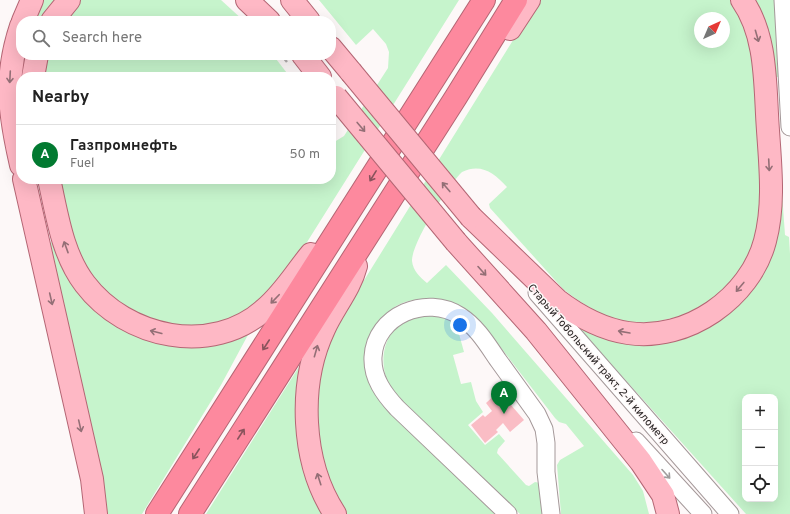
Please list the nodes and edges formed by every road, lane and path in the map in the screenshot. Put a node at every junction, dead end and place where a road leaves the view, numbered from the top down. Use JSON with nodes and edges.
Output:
{"nodes":[{"id":1,"x":32,"y":0,"type":"edge"},
{"id":2,"x":69,"y":0,"type":"edge"},
{"id":3,"x":247,"y":0,"type":"edge"},
{"id":4,"x":262,"y":0,"type":"edge"},
{"id":5,"x":292,"y":0,"type":"edge"},
{"id":6,"x":298,"y":0,"type":"edge"},
{"id":7,"x":472,"y":0,"type":"edge"},
{"id":8,"x":484,"y":0,"type":"edge"},
{"id":9,"x":516,"y":0,"type":"edge"},
{"id":10,"x":529,"y":0,"type":"edge"},
{"id":11,"x":742,"y":0,"type":"edge"},
{"id":12,"x":783,"y":0,"type":"edge"},
{"id":13,"x":25,"y":16,"type":"edge"},
{"id":14,"x":56,"y":16,"type":"edge"},
{"id":15,"x":264,"y":16,"type":"edge"},
{"id":16,"x":274,"y":16,"type":"edge"},
{"id":17,"x":306,"y":16,"type":"edge"},
{"id":18,"x":307,"y":16,"type":"edge"},
{"id":19,"x":16,"y":44,"type":"edge"},
{"id":20,"x":336,"y":54,"type":"edge"},
{"id":21,"x":36,"y":60,"type":"edge"},
{"id":22,"x":307,"y":60,"type":"edge"},
{"id":23,"x":35,"y":72,"type":"edge"},
{"id":24,"x":316,"y":72,"type":"edge"},
{"id":25,"x":437,"y":74,"type":"junction"},
{"id":26,"x":456,"y":97,"type":"junction"},
{"id":27,"x":336,"y":98,"type":"edge"},
{"id":28,"x":790,"y":127,"type":"edge"},
{"id":29,"x":16,"y":141,"type":"edge"},
{"id":30,"x":25,"y":184,"type":"edge"},
{"id":31,"x":50,"y":184,"type":"edge"},
{"id":32,"x":476,"y":222,"type":"junction"},
{"id":33,"x":340,"y":230,"type":"junction"},
{"id":34,"x":362,"y":245,"type":"junction"},
{"id":35,"x":536,"y":332,"type":"junction"},
{"id":36,"x":729,"y":512,"type":"edge"},
{"id":37,"x":96,"y":514,"type":"edge"},
{"id":38,"x":158,"y":514,"type":"edge"},
{"id":39,"x":190,"y":514,"type":"edge"},
{"id":40,"x":335,"y":514,"type":"edge"},
{"id":41,"x":508,"y":514,"type":"edge"},
{"id":42,"x":551,"y":514,"type":"edge"},
{"id":43,"x":668,"y":514,"type":"edge"},
{"id":44,"x":703,"y":514,"type":"edge"}],
"edges":[{"from":1,"to":13,"type":"main road"},
{"from":2,"to":14,"type":"main road"},
{"from":3,"to":15,"type":"main road"},
{"from":4,"to":16,"type":"main road"},
{"from":5,"to":17,"type":"main road"},
{"from":6,"to":18,"type":"main road"},
{"from":7,"to":25,"type":"main road"},
{"from":8,"to":25,"type":"highway"},
{"from":9,"to":26,"type":"highway"},
{"from":10,"to":26,"type":"main road"},
{"from":11,"to":32,"type":"main road","one_way":true},
{"from":12,"to":28,"type":"street"},
{"from":19,"to":29,"type":"main road","one_way":true},
{"from":32,"to":20,"type":"main road","one_way":true,"bridge":true},
{"from":21,"to":23,"type":"main road"},
{"from":22,"to":24,"type":"main road"},
{"from":25,"to":33,"type":"highway","one_way":true},
{"from":26,"to":34,"type":"highway"},
{"from":27,"to":35,"type":"main road","name":"Старый Тобольский тракт, 2-й километр","one_way":true,"bridge":true},
{"from":30,"to":37,"type":"main road","one_way":true},
{"from":33,"to":31,"type":"main road","one_way":true},
{"from":32,"to":36,"type":"street","name":"Старый Тобольский тракт, 2-й километр"},
{"from":33,"to":38,"type":"highway","one_way":true},
{"from":39,"to":34,"type":"highway","one_way":true},
{"from":40,"to":34,"type":"main road","one_way":true},
{"from":35,"to":43,"type":"main road"},
{"from":35,"to":44,"type":"street","name":"Старый Тобольский тракт, 2-й километр","one_way":true},
{"from":41,"to":42,"type":"street"}]}
